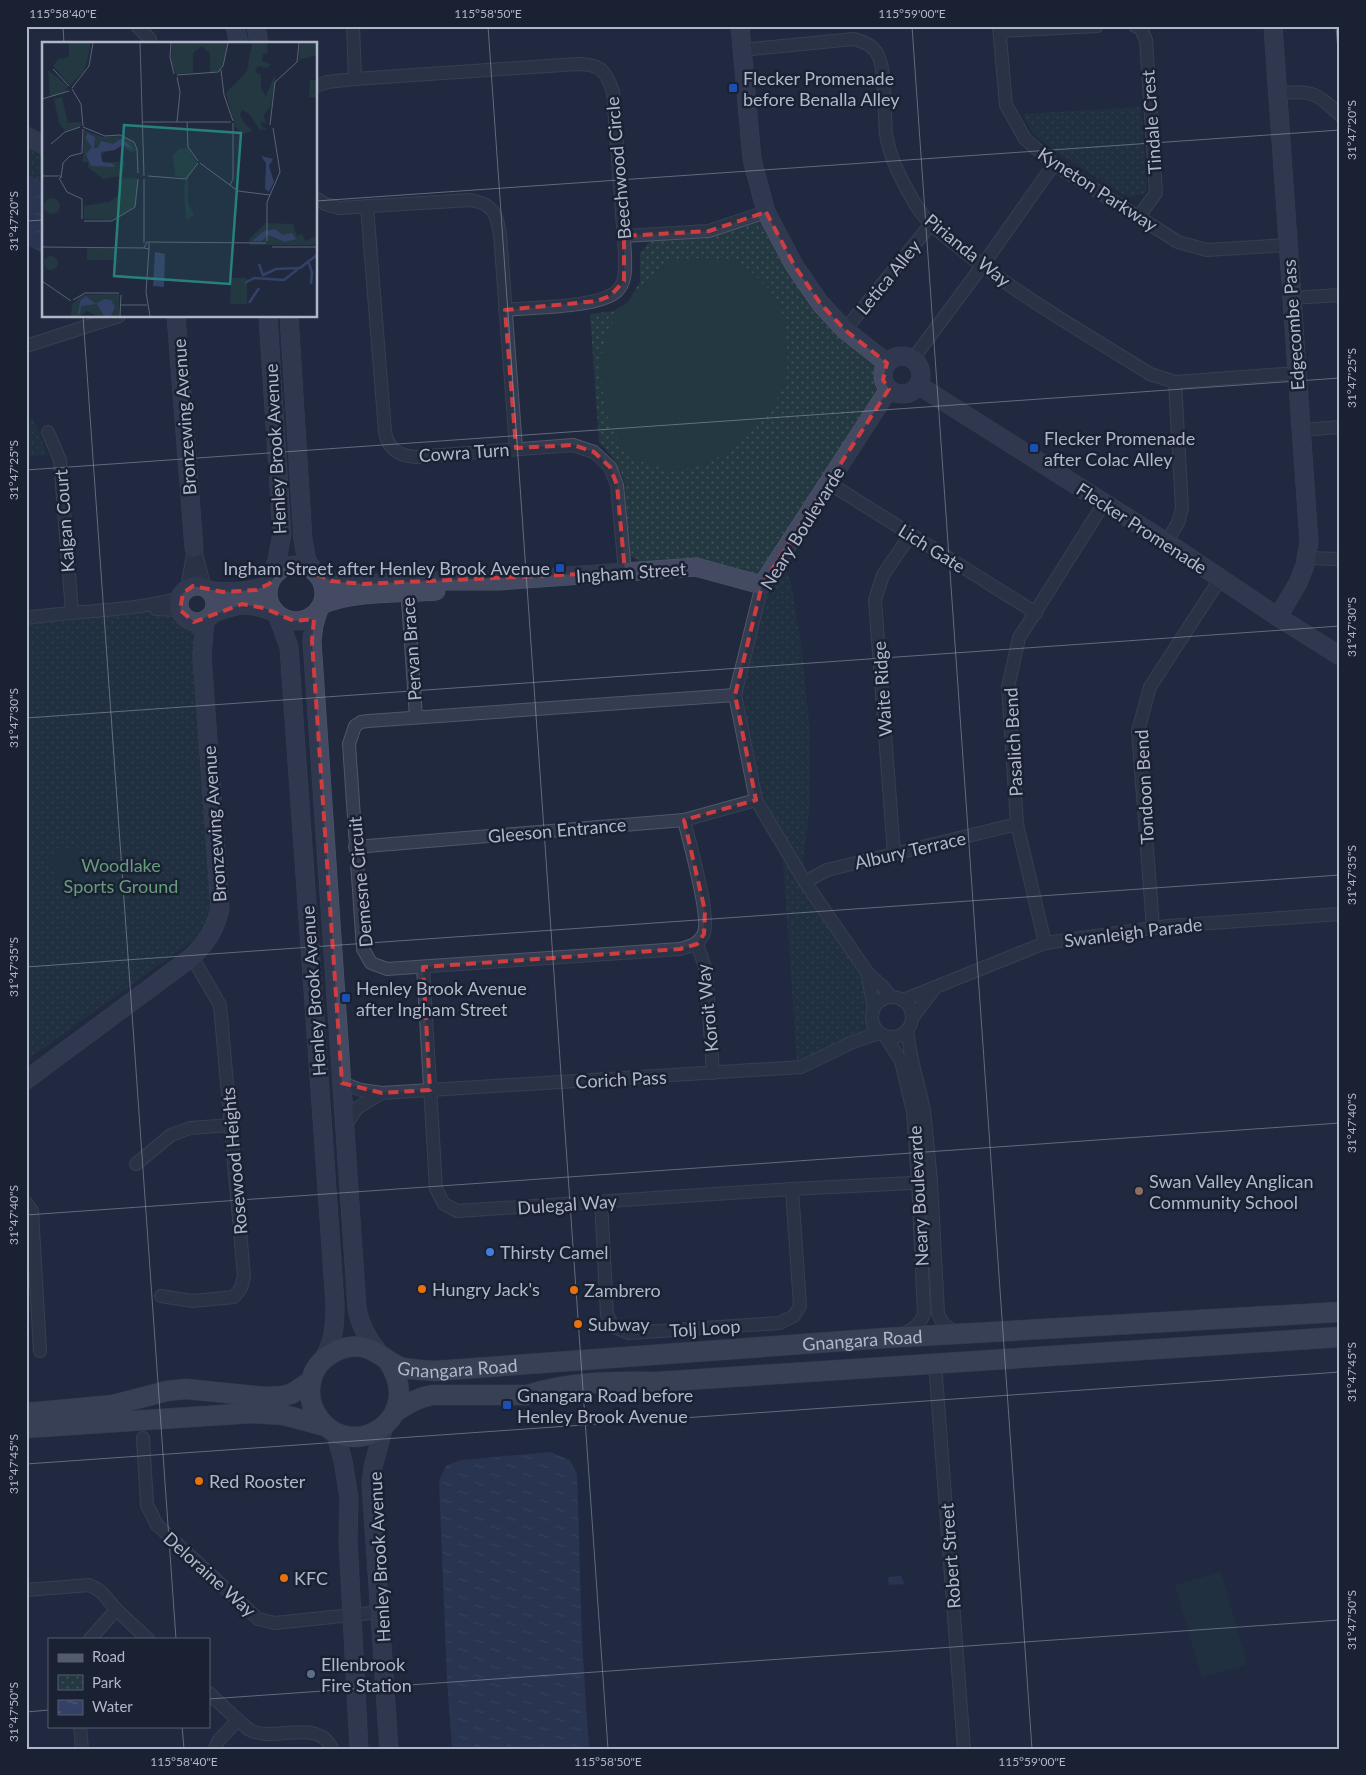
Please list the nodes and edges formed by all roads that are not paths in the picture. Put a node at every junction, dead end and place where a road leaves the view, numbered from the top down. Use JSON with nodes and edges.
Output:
{"nodes":[{"id":1,"x":137,"y":26,"type":"edge"},
{"id":2,"x":235,"y":26,"type":"edge"},
{"id":3,"x":256,"y":26,"type":"edge"},
{"id":4,"x":353,"y":26,"type":"edge"},
{"id":5,"x":740,"y":26,"type":"edge"},
{"id":6,"x":1097,"y":26,"type":"edge"},
{"id":7,"x":1135,"y":26,"type":"edge"},
{"id":8,"x":1273,"y":26,"type":"edge"},
{"id":9,"x":1000,"y":29,"type":"edge"},
{"id":10,"x":151,"y":42,"type":"edge"},
{"id":11,"x":239,"y":42,"type":"edge"},
{"id":12,"x":259,"y":42,"type":"edge"},
{"id":13,"x":742,"y":50,"type":"junction"},
{"id":14,"x":355,"y":78,"type":"junction"},
{"id":15,"x":318,"y":85,"type":"edge"},
{"id":16,"x":1278,"y":93,"type":"junction"},
{"id":17,"x":1340,"y":116,"type":"edge"},
{"id":18,"x":26,"y":136,"type":"edge"},
{"id":19,"x":42,"y":143,"type":"edge"},
{"id":20,"x":1054,"y":164,"type":"junction"},
{"id":21,"x":318,"y":199,"type":"edge"},
{"id":22,"x":366,"y":206,"type":"junction"},
{"id":23,"x":766,"y":212,"type":"junction"},
{"id":24,"x":1139,"y":216,"type":"junction"},
{"id":25,"x":931,"y":224,"type":"junction"},
{"id":26,"x":624,"y":236,"type":"junction"},
{"id":27,"x":1288,"y":245,"type":"junction"},
{"id":28,"x":982,"y":266,"type":"junction"},
{"id":29,"x":1340,"y":295,"type":"edge"},
{"id":30,"x":1291,"y":298,"type":"junction"},
{"id":31,"x":505,"y":310,"type":"junction"},
{"id":32,"x":113,"y":318,"type":"edge"},
{"id":33,"x":176,"y":318,"type":"edge"},
{"id":34,"x":268,"y":318,"type":"edge"},
{"id":35,"x":289,"y":318,"type":"edge"},
{"id":36,"x":845,"y":330,"type":"junction"},
{"id":37,"x":26,"y":346,"type":"edge"},
{"id":38,"x":913,"y":359,"type":"junction"},
{"id":39,"x":887,"y":363,"type":"junction"},
{"id":40,"x":1297,"y":373,"type":"junction"},
{"id":41,"x":1175,"y":382,"type":"junction"},
{"id":42,"x":918,"y":386,"type":"junction"},
{"id":43,"x":889,"y":389,"type":"junction"},
{"id":44,"x":1340,"y":427,"type":"edge"},
{"id":45,"x":1301,"y":430,"type":"junction"},
{"id":46,"x":48,"y":432,"type":"dead end"},
{"id":47,"x":516,"y":448,"type":"junction"},
{"id":48,"x":829,"y":483,"type":"junction"},
{"id":49,"x":1104,"y":503,"type":"junction"},
{"id":50,"x":911,"y":534,"type":"junction"},
{"id":51,"x":1166,"y":542,"type":"junction"},
{"id":52,"x":194,"y":548,"type":"junction"},
{"id":53,"x":1306,"y":558,"type":"junction"},
{"id":54,"x":1340,"y":559,"type":"edge"},
{"id":55,"x":625,"y":572,"type":"junction"},
{"id":56,"x":315,"y":573,"type":"junction"},
{"id":57,"x":1220,"y":578,"type":"junction"},
{"id":58,"x":270,"y":582,"type":"junction"},
{"id":59,"x":762,"y":585,"type":"junction"},
{"id":60,"x":407,"y":588,"type":"junction"},
{"id":61,"x":208,"y":589,"type":"junction"},
{"id":62,"x":182,"y":599,"type":"junction"},
{"id":63,"x":320,"y":607,"type":"junction"},
{"id":64,"x":72,"y":612,"type":"junction"},
{"id":65,"x":276,"y":613,"type":"junction"},
{"id":66,"x":1036,"y":613,"type":"junction"},
{"id":67,"x":1278,"y":617,"type":"junction"},
{"id":68,"x":26,"y":618,"type":"edge"},
{"id":69,"x":204,"y":618,"type":"junction"},
{"id":70,"x":1340,"y":656,"type":"edge"},
{"id":71,"x":735,"y":695,"type":"junction"},
{"id":72,"x":416,"y":717,"type":"junction"},
{"id":73,"x":756,"y":800,"type":"junction"},
{"id":74,"x":684,"y":820,"type":"junction"},
{"id":75,"x":1017,"y":824,"type":"junction"},
{"id":76,"x":356,"y":847,"type":"junction"},
{"id":77,"x":894,"y":854,"type":"junction"},
{"id":78,"x":805,"y":882,"type":"junction"},
{"id":79,"x":1340,"y":914,"type":"edge"},
{"id":80,"x":1153,"y":927,"type":"junction"},
{"id":81,"x":1045,"y":943,"type":"junction"},
{"id":82,"x":697,"y":944,"type":"junction"},
{"id":83,"x":192,"y":957,"type":"junction"},
{"id":84,"x":423,"y":967,"type":"junction"},
{"id":85,"x":867,"y":972,"type":"junction"},
{"id":86,"x":935,"y":988,"type":"junction"},
{"id":87,"x":897,"y":998,"type":"junction"},
{"id":88,"x":873,"y":1014,"type":"junction"},
{"id":89,"x":910,"y":1024,"type":"junction"},
{"id":90,"x":882,"y":1034,"type":"junction"},
{"id":91,"x":854,"y":1042,"type":"junction"},
{"id":92,"x":713,"y":1073,"type":"junction"},
{"id":93,"x":26,"y":1080,"type":"edge"},
{"id":94,"x":342,"y":1083,"type":"junction"},
{"id":95,"x":430,"y":1090,"type":"junction"},
{"id":96,"x":382,"y":1093,"type":"junction"},
{"id":97,"x":231,"y":1125,"type":"junction"},
{"id":98,"x":345,"y":1126,"type":"junction"},
{"id":99,"x":136,"y":1164,"type":"dead end"},
{"id":100,"x":925,"y":1182,"type":"junction"},
{"id":101,"x":792,"y":1189,"type":"junction"},
{"id":102,"x":601,"y":1201,"type":"junction"},
{"id":103,"x":26,"y":1203,"type":"edge"},
{"id":104,"x":31,"y":1273,"type":"edge"},
{"id":105,"x":160,"y":1296,"type":"dead end"},
{"id":106,"x":1340,"y":1312,"type":"edge"},
{"id":107,"x":966,"y":1335,"type":"junction"},
{"id":108,"x":1340,"y":1337,"type":"edge"},
{"id":109,"x":885,"y":1338,"type":"junction"},
{"id":110,"x":40,"y":1351,"type":"dead end"},
{"id":111,"x":384,"y":1358,"type":"junction"},
{"id":112,"x":935,"y":1363,"type":"junction"},
{"id":113,"x":314,"y":1374,"type":"junction"},
{"id":114,"x":26,"y":1413,"type":"edge"},
{"id":115,"x":390,"y":1419,"type":"junction"},
{"id":116,"x":26,"y":1428,"type":"edge"},
{"id":117,"x":330,"y":1429,"type":"junction"},
{"id":118,"x":143,"y":1438,"type":"dead end"},
{"id":119,"x":26,"y":1590,"type":"edge"},
{"id":120,"x":116,"y":1610,"type":"junction"},
{"id":121,"x":380,"y":1612,"type":"junction"},
{"id":122,"x":353,"y":1616,"type":"junction"},
{"id":123,"x":91,"y":1638,"type":"edge"},
{"id":124,"x":147,"y":1638,"type":"edge"},
{"id":125,"x":210,"y":1694,"type":"edge"},
{"id":126,"x":238,"y":1720,"type":"junction"},
{"id":127,"x":80,"y":1728,"type":"edge"},
{"id":128,"x":82,"y":1749,"type":"edge"},
{"id":129,"x":215,"y":1749,"type":"edge"},
{"id":130,"x":332,"y":1749,"type":"edge"},
{"id":131,"x":359,"y":1749,"type":"edge"},
{"id":132,"x":389,"y":1749,"type":"edge"},
{"id":133,"x":964,"y":1749,"type":"edge"}],
"edges":[{"from":1,"to":10,"type":"street"},
{"from":2,"to":11,"type":"street"},
{"from":3,"to":12,"type":"street"},
{"from":4,"to":14,"type":"street"},
{"from":5,"to":13,"type":"street"},
{"from":6,"to":9,"type":"street"},
{"from":7,"to":24,"type":"street","name":"Tindale Crest"},
{"from":8,"to":16,"type":"street","name":"Edgecombe Pass"},
{"from":9,"to":20,"type":"street","name":"Kyneton Parkway"},
{"from":13,"to":23,"type":"street"},
{"from":13,"to":25,"type":"street","name":"Pirianda Way"},
{"from":14,"to":15,"type":"street","name":"Beechwood Circle"},
{"from":14,"to":26,"type":"street","name":"Beechwood Circle"},
{"from":16,"to":17,"type":"street"},
{"from":16,"to":27,"type":"street","name":"Edgecombe Pass"},
{"from":18,"to":19,"type":"street"},
{"from":20,"to":24,"type":"street","name":"Kyneton Parkway"},
{"from":20,"to":28,"type":"street"},
{"from":21,"to":22,"type":"street"},
{"from":22,"to":31,"type":"street"},
{"from":22,"to":47,"type":"street","name":"Cowra Turn"},
{"from":23,"to":26,"type":"street"},
{"from":23,"to":36,"type":"street"},
{"from":24,"to":27,"type":"street","name":"Kyneton Parkway"},
{"from":25,"to":28,"type":"street","name":"Pirianda Way"},
{"from":25,"to":36,"type":"street","name":"Letica Alley"},
{"from":26,"to":31,"type":"street","name":"Beechwood Circle"},
{"from":27,"to":30,"type":"street","name":"Edgecombe Pass"},
{"from":28,"to":38,"type":"street"},
{"from":28,"to":41,"type":"street","name":"Pirianda Way"},
{"from":29,"to":30,"type":"street"},
{"from":30,"to":40,"type":"street","name":"Edgecombe Pass"},
{"from":31,"to":47,"type":"street"},
{"from":32,"to":37,"type":"street"},
{"from":33,"to":52,"type":"street","name":"Bronzewing Avenue"},
{"from":34,"to":58,"type":"street","name":"Henley Brook Avenue"},
{"from":35,"to":56,"type":"street","name":"Henley Brook Avenue"},
{"from":36,"to":39,"type":"street"},
{"from":38,"to":39,"type":"street"},
{"from":38,"to":42,"type":"street"},
{"from":39,"to":43,"type":"street"},
{"from":40,"to":41,"type":"street","name":"Pirianda Way"},
{"from":40,"to":45,"type":"street","name":"Edgecombe Pass"},
{"from":41,"to":51,"type":"street"},
{"from":42,"to":43,"type":"street"},
{"from":42,"to":49,"type":"street","name":"Flecker Promenade"},
{"from":43,"to":48,"type":"street","name":"Neary Boulevarde"},
{"from":44,"to":45,"type":"street"},
{"from":45,"to":53,"type":"street","name":"Edgecombe Pass"},
{"from":46,"to":64,"type":"street","name":"Kalgan Court"},
{"from":47,"to":55,"type":"street","name":"Cowra Turn"},
{"from":48,"to":50,"type":"street","name":"Lich Gate"},
{"from":48,"to":59,"type":"street","name":"Neary Boulevarde"},
{"from":49,"to":51,"type":"street","name":"Flecker Promenade"},
{"from":49,"to":66,"type":"street","name":"Pasalich Bend"},
{"from":50,"to":66,"type":"street","name":"Lich Gate"},
{"from":50,"to":77,"type":"street","name":"Waite Ridge"},
{"from":51,"to":57,"type":"street","name":"Flecker Promenade"},
{"from":52,"to":61,"type":"street","name":"Bronzewing Avenue"},
{"from":52,"to":62,"type":"street","name":"Bronzewing Avenue"},
{"from":53,"to":54,"type":"street"},
{"from":53,"to":67,"type":"street","name":"Edgecombe Pass"},
{"from":55,"to":59,"type":"street","name":"Ingham Street"},
{"from":55,"to":60,"type":"street","name":"Ingham Street"},
{"from":56,"to":58,"type":"street"},
{"from":56,"to":60,"type":"street","name":"Ingham Street"},
{"from":56,"to":63,"type":"street"},
{"from":57,"to":67,"type":"street","name":"Flecker Promenade"},
{"from":57,"to":80,"type":"street","name":"Tondoon Bend"},
{"from":58,"to":61,"type":"street"},
{"from":58,"to":65,"type":"street"},
{"from":59,"to":71,"type":"street","name":"Neary Boulevarde"},
{"from":60,"to":63,"type":"street","name":"Ingham Street"},
{"from":60,"to":72,"type":"street","name":"Pervan Brace"},
{"from":61,"to":62,"type":"street"},
{"from":61,"to":69,"type":"street"},
{"from":62,"to":64,"type":"street"},
{"from":62,"to":69,"type":"street"},
{"from":63,"to":65,"type":"street"},
{"from":63,"to":94,"type":"street","name":"Henley Brook Avenue"},
{"from":64,"to":68,"type":"street"},
{"from":65,"to":69,"type":"street"},
{"from":65,"to":113,"type":"street","name":"Henley Brook Avenue"},
{"from":66,"to":75,"type":"street","name":"Pasalich Bend"},
{"from":67,"to":70,"type":"street","name":"Flecker Promenade"},
{"from":69,"to":83,"type":"street","name":"Bronzewing Avenue"},
{"from":71,"to":72,"type":"street","name":"Demesne Circuit"},
{"from":71,"to":73,"type":"street","name":"Neary Boulevarde"},
{"from":72,"to":76,"type":"street","name":"Demesne Circuit"},
{"from":73,"to":74,"type":"street","name":"Gleeson Entrance"},
{"from":73,"to":78,"type":"street","name":"Neary Boulevarde"},
{"from":74,"to":76,"type":"street","name":"Gleeson Entrance"},
{"from":74,"to":82,"type":"street"},
{"from":75,"to":77,"type":"street","name":"Albury Terrace"},
{"from":75,"to":81,"type":"street","name":"Pasalich Bend"},
{"from":76,"to":84,"type":"street","name":"Demesne Circuit"},
{"from":77,"to":78,"type":"street","name":"Albury Terrace"},
{"from":78,"to":85,"type":"street","name":"Neary Boulevarde"},
{"from":79,"to":80,"type":"street","name":"Swanleigh Parade"},
{"from":80,"to":81,"type":"street","name":"Swanleigh Parade"},
{"from":81,"to":86,"type":"street","name":"Swanleigh Parade"},
{"from":82,"to":84,"type":"street","name":"Demesne Circuit"},
{"from":82,"to":92,"type":"street","name":"Koroit Way"},
{"from":83,"to":93,"type":"street","name":"Bronzewing Avenue"},
{"from":83,"to":97,"type":"street","name":"Rosewood Heights"},
{"from":84,"to":95,"type":"street","name":"Dulegal Way"},
{"from":85,"to":87,"type":"street","name":"Neary Boulevarde"},
{"from":85,"to":88,"type":"street","name":"Neary Boulevarde"},
{"from":86,"to":87,"type":"street","name":"Swanleigh Parade"},
{"from":86,"to":89,"type":"street"},
{"from":87,"to":88,"type":"street"},
{"from":87,"to":89,"type":"street"},
{"from":88,"to":90,"type":"street"},
{"from":88,"to":91,"type":"street","name":"Corich Pass"},
{"from":89,"to":90,"type":"street"},
{"from":89,"to":100,"type":"street","name":"Neary Boulevarde"},
{"from":90,"to":91,"type":"street","name":"Corich Pass"},
{"from":90,"to":100,"type":"street","name":"Neary Boulevarde"},
{"from":91,"to":92,"type":"street","name":"Corich Pass"},
{"from":92,"to":95,"type":"street","name":"Corich Pass"},
{"from":94,"to":96,"type":"street","name":"Corich Pass"},
{"from":94,"to":98,"type":"street","name":"Henley Brook Avenue"},
{"from":95,"to":96,"type":"street","name":"Corich Pass"},
{"from":95,"to":102,"type":"street","name":"Dulegal Way"},
{"from":96,"to":98,"type":"street","name":"Corich Pass"},
{"from":97,"to":99,"type":"street"},
{"from":97,"to":105,"type":"street","name":"Rosewood Heights"},
{"from":98,"to":111,"type":"street","name":"Henley Brook Avenue"},
{"from":100,"to":101,"type":"street","name":"Dulegal Way"},
{"from":100,"to":107,"type":"street","name":"Neary Boulevarde"},
{"from":100,"to":109,"type":"street","name":"Neary Boulevarde"},
{"from":101,"to":102,"type":"street","name":"Dulegal Way"},
{"from":101,"to":102,"type":"street","name":"Tolj Loop"},
{"from":103,"to":104,"type":"street"},
{"from":104,"to":110,"type":"street"},
{"from":106,"to":107,"type":"main road","name":"Gnangara Road"},
{"from":107,"to":109,"type":"main road","name":"Gnangara Road"},
{"from":108,"to":112,"type":"main road","name":"Gnangara Road"},
{"from":109,"to":111,"type":"main road","name":"Gnangara Road"},
{"from":111,"to":113,"type":"main road"},
{"from":111,"to":115,"type":"main road"},
{"from":112,"to":115,"type":"main road","name":"Gnangara Road"},
{"from":112,"to":133,"type":"street","name":"Robert Street"},
{"from":113,"to":114,"type":"main road"},
{"from":113,"to":117,"type":"main road"},
{"from":115,"to":117,"type":"main road"},
{"from":115,"to":121,"type":"street","name":"Henley Brook Avenue"},
{"from":116,"to":117,"type":"main road"},
{"from":117,"to":122,"type":"street","name":"Henley Brook Avenue"},
{"from":118,"to":122,"type":"street","name":"Deloraine Way"},
{"from":119,"to":120,"type":"street"},
{"from":120,"to":123,"type":"street"},
{"from":120,"to":124,"type":"street"},
{"from":121,"to":122,"type":"street","name":"Deloraine Way"},
{"from":121,"to":132,"type":"street","name":"Henley Brook Avenue"},
{"from":122,"to":131,"type":"street","name":"Henley Brook Avenue"},
{"from":125,"to":126,"type":"street"},
{"from":126,"to":129,"type":"street"},
{"from":126,"to":130,"type":"street"},
{"from":127,"to":128,"type":"street"}]}
